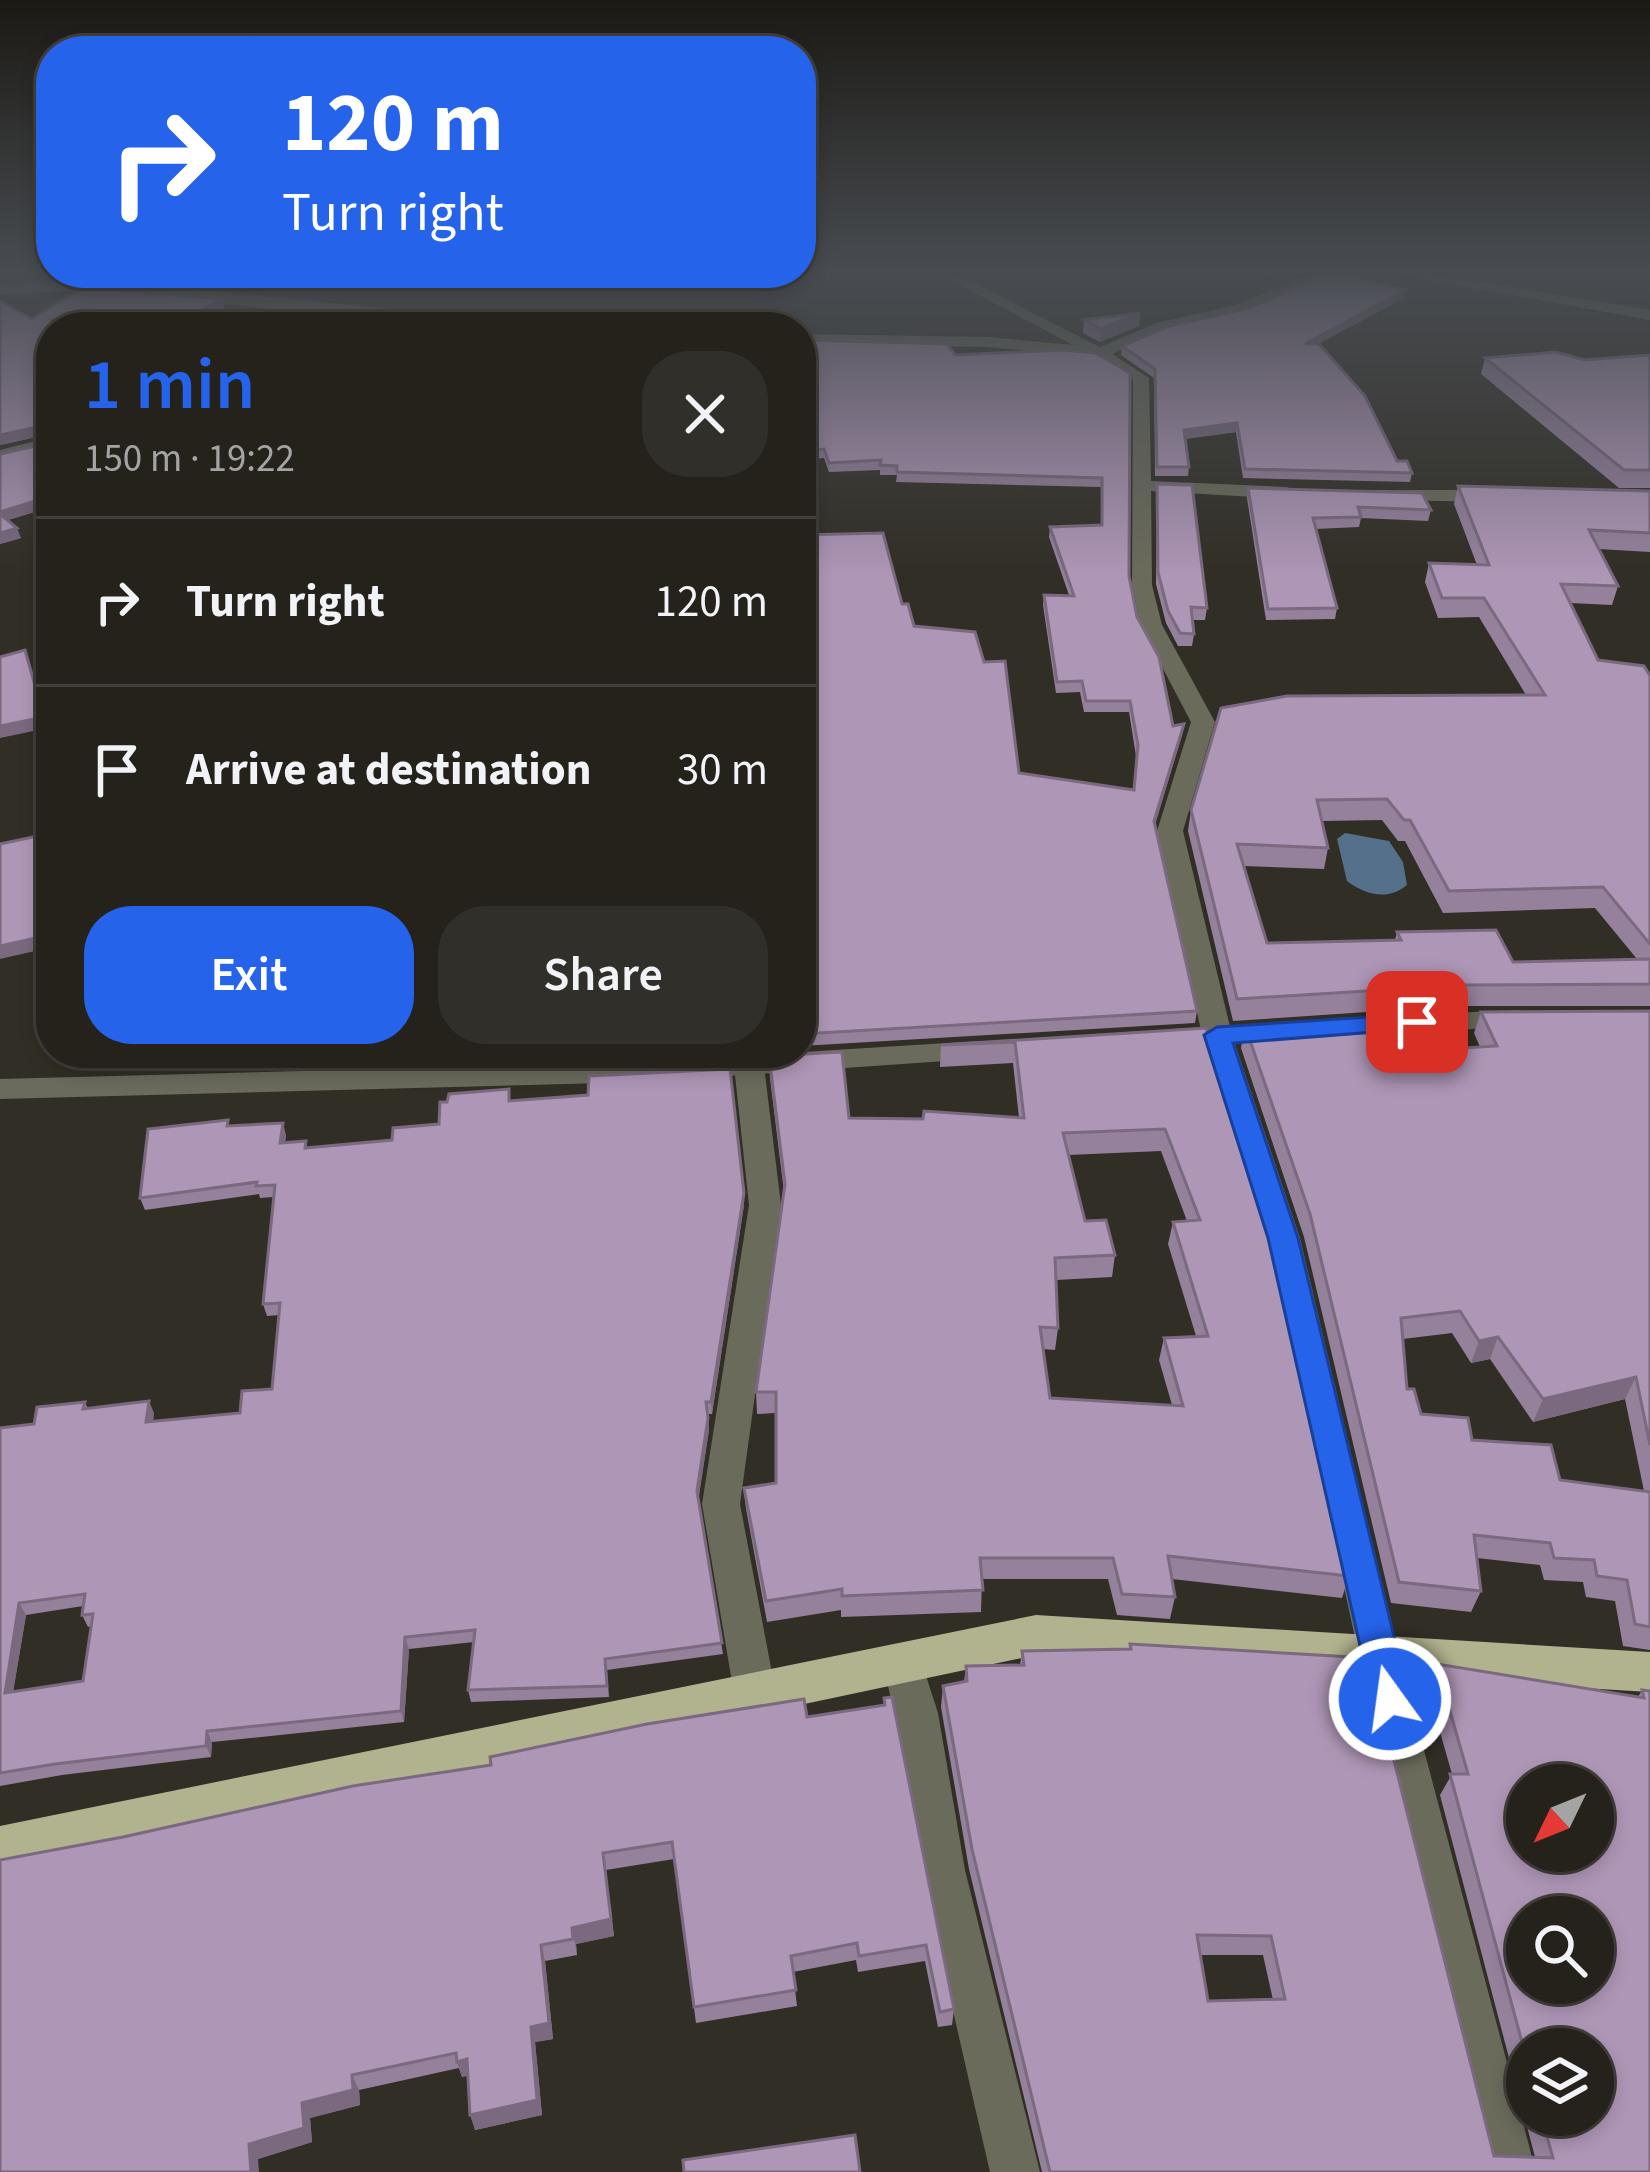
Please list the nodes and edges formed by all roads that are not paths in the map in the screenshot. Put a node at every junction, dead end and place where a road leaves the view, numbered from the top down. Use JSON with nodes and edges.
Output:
{"nodes":[{"id":1,"x":1133,"y":373,"type":"edge"},
{"id":2,"x":36,"y":446,"type":"edge"},
{"id":3,"x":0,"y":456,"type":"edge"},
{"id":4,"x":1143,"y":485,"type":"junction"},
{"id":5,"x":1314,"y":494,"type":"edge"},
{"id":6,"x":1354,"y":494,"type":"edge"},
{"id":7,"x":1520,"y":496,"type":"edge"},
{"id":8,"x":1543,"y":1019,"type":"edge"},
{"id":9,"x":1217,"y":1035,"type":"junction"},
{"id":10,"x":1147,"y":1040,"type":"edge"},
{"id":11,"x":1006,"y":1049,"type":"edge"},
{"id":12,"x":816,"y":1062,"type":"edge"},
{"id":13,"x":684,"y":1068,"type":"edge"},
{"id":14,"x":749,"y":1068,"type":"edge"},
{"id":15,"x":0,"y":1089,"type":"edge"},
{"id":16,"x":1379,"y":1656,"type":"junction"},
{"id":17,"x":904,"y":1664,"type":"junction"},
{"id":18,"x":1650,"y":1672,"type":"edge"},
{"id":19,"x":755,"y":1694,"type":"junction"},
{"id":20,"x":0,"y":1850,"type":"edge"},
{"id":21,"x":1015,"y":2172,"type":"edge"},
{"id":22,"x":1511,"y":2172,"type":"edge"}],
"edges":[{"from":1,"to":4,"type":"street"},
{"from":2,"to":3,"type":"street"},
{"from":4,"to":5,"type":"street"},
{"from":4,"to":9,"type":"street"},
{"from":6,"to":7,"type":"street"},
{"from":8,"to":9,"type":"street"},
{"from":9,"to":10,"type":"street"},
{"from":9,"to":16,"type":"street"},
{"from":11,"to":12,"type":"street"},
{"from":13,"to":15,"type":"street"},
{"from":14,"to":19,"type":"street"},
{"from":16,"to":17,"type":"highway"},
{"from":16,"to":18,"type":"highway"},
{"from":16,"to":22,"type":"street"},
{"from":17,"to":19,"type":"highway"},
{"from":17,"to":21,"type":"street"},
{"from":19,"to":20,"type":"highway"}]}
